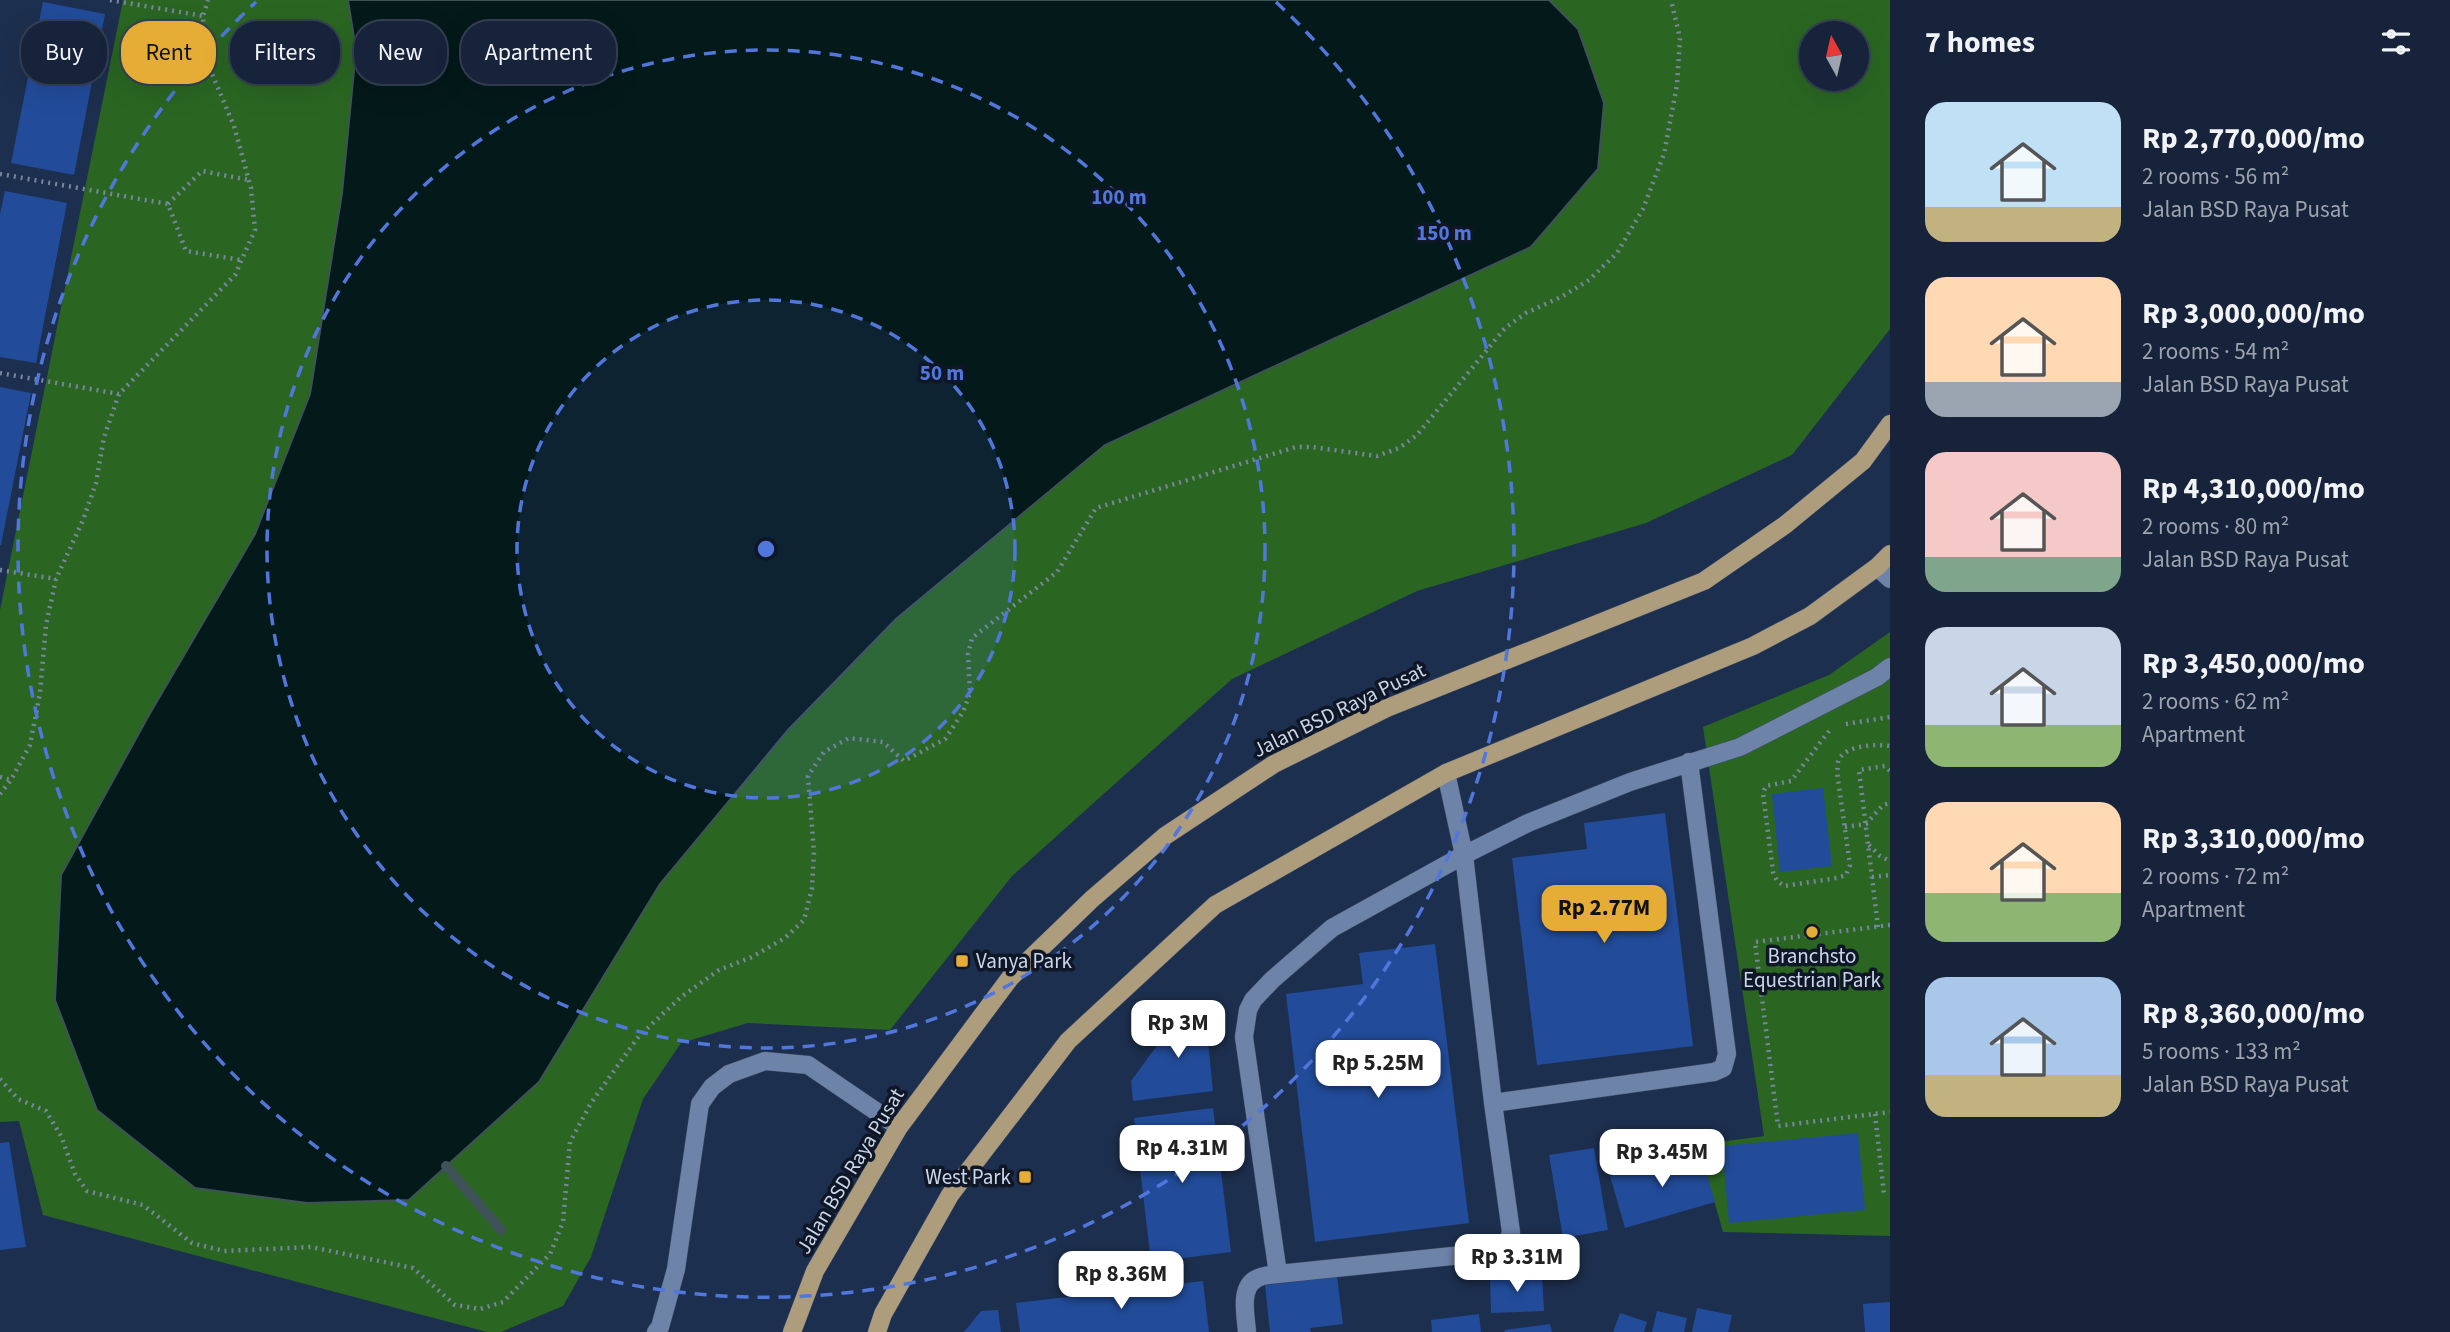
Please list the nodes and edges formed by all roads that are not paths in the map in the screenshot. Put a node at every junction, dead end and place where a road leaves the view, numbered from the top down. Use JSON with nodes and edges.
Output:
{"nodes":[{"id":1,"x":1890,"y":424,"type":"edge"},
{"id":2,"x":1886,"y":567,"type":"edge"},
{"id":3,"x":1890,"y":667,"type":"edge"},
{"id":4,"x":1689,"y":762,"type":"junction"},
{"id":5,"x":1446,"y":773,"type":"junction"},
{"id":6,"x":1464,"y":855,"type":"junction"},
{"id":7,"x":1493,"y":1103,"type":"junction"},
{"id":8,"x":899,"y":1127,"type":"junction"},
{"id":9,"x":1278,"y":1274,"type":"junction"},
{"id":10,"x":656,"y":1332,"type":"edge"},
{"id":11,"x":792,"y":1332,"type":"edge"},
{"id":12,"x":877,"y":1332,"type":"edge"},
{"id":13,"x":1247,"y":1332,"type":"edge"}],
"edges":[{"from":1,"to":8,"type":"main road","name":"Jalan BSD Raya Pusat"},
{"from":2,"to":5,"type":"main road"},
{"from":3,"to":4,"type":"street"},
{"from":4,"to":6,"type":"street"},
{"from":4,"to":7,"type":"street"},
{"from":5,"to":6,"type":"street"},
{"from":5,"to":12,"type":"main road"},
{"from":6,"to":7,"type":"street"},
{"from":6,"to":9,"type":"street"},
{"from":7,"to":9,"type":"street"},
{"from":8,"to":10,"type":"street"},
{"from":8,"to":11,"type":"main road","name":"Jalan BSD Raya Pusat"},
{"from":9,"to":13,"type":"street"}]}
